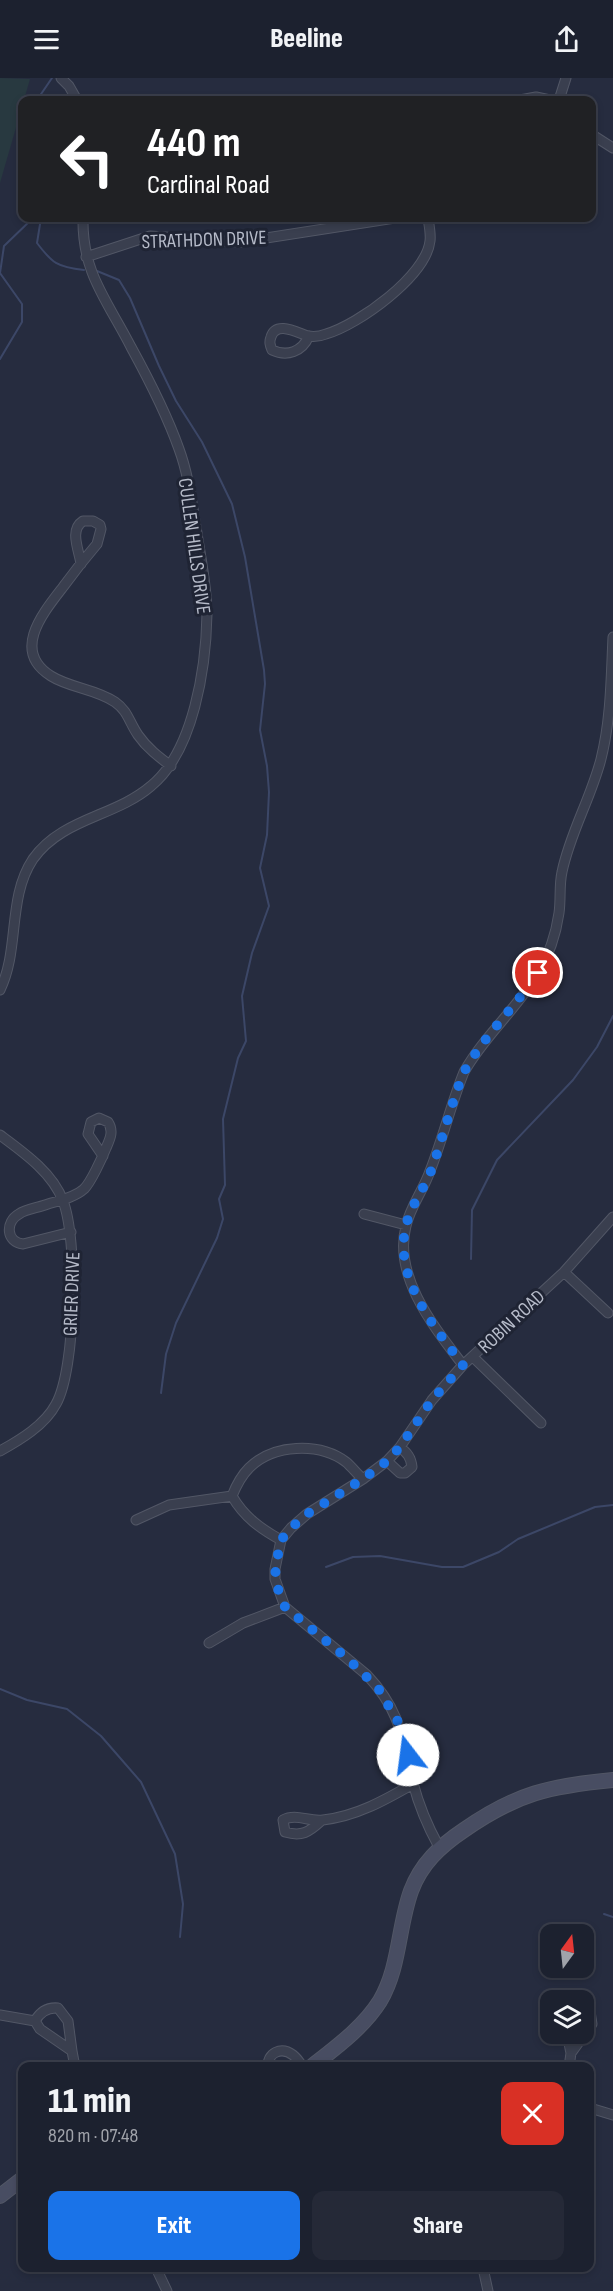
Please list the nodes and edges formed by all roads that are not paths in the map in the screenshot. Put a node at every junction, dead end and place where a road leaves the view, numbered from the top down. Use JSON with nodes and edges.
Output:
{"nodes":[{"id":1,"x":61,"y":78,"type":"edge"},
{"id":2,"x":566,"y":78,"type":"edge"},
{"id":3,"x":75,"y":96,"type":"edge"},
{"id":4,"x":560,"y":96,"type":"edge"},
{"id":5,"x":596,"y":138,"type":"edge"},
{"id":6,"x":613,"y":148,"type":"edge"},
{"id":7,"x":83,"y":222,"type":"edge"},
{"id":8,"x":369,"y":222,"type":"edge"},
{"id":9,"x":428,"y":222,"type":"edge"},
{"id":10,"x":86,"y":257,"type":"junction"},
{"id":11,"x":309,"y":336,"type":"dead end"},
{"id":12,"x":81,"y":564,"type":"dead end"},
{"id":13,"x":613,"y":637,"type":"edge"},
{"id":14,"x":171,"y":766,"type":"junction"},
{"id":15,"x":0,"y":990,"type":"edge"},
{"id":16,"x":0,"y":1135,"type":"edge"},
{"id":17,"x":103,"y":1156,"type":"dead end"},
{"id":18,"x":63,"y":1199,"type":"junction"},
{"id":19,"x":364,"y":1214,"type":"dead end"},
{"id":20,"x":613,"y":1217,"type":"edge"},
{"id":21,"x":406,"y":1225,"type":"junction"},
{"id":22,"x":71,"y":1232,"type":"junction"},
{"id":23,"x":564,"y":1272,"type":"junction"},
{"id":24,"x":608,"y":1313,"type":"dead end"},
{"id":25,"x":473,"y":1357,"type":"junction"},
{"id":26,"x":463,"y":1365,"type":"junction"},
{"id":27,"x":541,"y":1423,"type":"dead end"},
{"id":28,"x":400,"y":1447,"type":"junction"},
{"id":29,"x":0,"y":1451,"type":"edge"},
{"id":30,"x":387,"y":1461,"type":"junction"},
{"id":31,"x":363,"y":1479,"type":"junction"},
{"id":32,"x":232,"y":1496,"type":"junction"},
{"id":33,"x":136,"y":1520,"type":"dead end"},
{"id":34,"x":281,"y":1540,"type":"junction"},
{"id":35,"x":285,"y":1607,"type":"junction"},
{"id":36,"x":210,"y":1643,"type":"dead end"},
{"id":37,"x":613,"y":1780,"type":"edge"},
{"id":38,"x":413,"y":1784,"type":"junction"},
{"id":39,"x":321,"y":1821,"type":"dead end"},
{"id":40,"x":439,"y":1847,"type":"junction"},
{"id":41,"x":0,"y":2015,"type":"edge"},
{"id":42,"x":35,"y":2021,"type":"junction"},
{"id":43,"x":569,"y":2044,"type":"edge"},
{"id":44,"x":578,"y":2044,"type":"edge"},
{"id":45,"x":72,"y":2051,"type":"junction"},
{"id":46,"x":571,"y":2053,"type":"junction"},
{"id":47,"x":74,"y":2062,"type":"edge"},
{"id":48,"x":268,"y":2062,"type":"edge"},
{"id":49,"x":298,"y":2062,"type":"edge"},
{"id":50,"x":317,"y":2062,"type":"edge"},
{"id":51,"x":570,"y":2062,"type":"edge"},
{"id":52,"x":594,"y":2109,"type":"edge"},
{"id":53,"x":613,"y":2115,"type":"edge"},
{"id":54,"x":18,"y":2182,"type":"edge"},
{"id":55,"x":0,"y":2196,"type":"edge"},
{"id":56,"x":157,"y":2272,"type":"edge"},
{"id":57,"x":484,"y":2272,"type":"edge"},
{"id":58,"x":164,"y":2290,"type":"edge"},
{"id":59,"x":488,"y":2291,"type":"edge"}],
"edges":[{"from":1,"to":3,"type":"street"},
{"from":2,"to":4,"type":"street"},
{"from":5,"to":6,"type":"street"},
{"from":7,"to":10,"type":"street","name":"CULLEN HILLS DRIVE"},
{"from":8,"to":10,"type":"street","name":"STRATHDON DRIVE"},
{"from":9,"to":11,"type":"street"},
{"from":10,"to":14,"type":"street","name":"CULLEN HILLS DRIVE"},
{"from":12,"to":14,"type":"street"},
{"from":13,"to":21,"type":"street"},
{"from":14,"to":15,"type":"street","name":"CULLEN HILLS DRIVE"},
{"from":16,"to":18,"type":"street","name":"GRIER DRIVE"},
{"from":17,"to":18,"type":"street"},
{"from":18,"to":22,"type":"street","name":"GRIER DRIVE"},
{"from":18,"to":22,"type":"street"},
{"from":19,"to":21,"type":"street"},
{"from":20,"to":23,"type":"street","name":"ROBIN ROAD"},
{"from":21,"to":26,"type":"street"},
{"from":22,"to":29,"type":"street","name":"GRIER DRIVE"},
{"from":23,"to":24,"type":"street"},
{"from":23,"to":25,"type":"street","name":"ROBIN ROAD"},
{"from":25,"to":26,"type":"street","name":"ROBIN ROAD"},
{"from":25,"to":27,"type":"street"},
{"from":26,"to":28,"type":"street","name":"ROBIN ROAD"},
{"from":28,"to":30,"type":"street","name":"ROBIN ROAD"},
{"from":28,"to":30,"type":"street"},
{"from":30,"to":31,"type":"street","name":"ROBIN ROAD"},
{"from":31,"to":32,"type":"street"},
{"from":31,"to":34,"type":"street","name":"ROBIN ROAD"},
{"from":32,"to":33,"type":"street"},
{"from":32,"to":34,"type":"street"},
{"from":34,"to":35,"type":"street"},
{"from":35,"to":36,"type":"street"},
{"from":35,"to":38,"type":"street"},
{"from":37,"to":40,"type":"main road"},
{"from":38,"to":39,"type":"street"},
{"from":38,"to":40,"type":"street"},
{"from":40,"to":50,"type":"main road"},
{"from":41,"to":42,"type":"street"},
{"from":42,"to":45,"type":"street"},
{"from":42,"to":45,"type":"street"},
{"from":43,"to":46,"type":"street"},
{"from":44,"to":46,"type":"street"},
{"from":45,"to":47,"type":"street"},
{"from":46,"to":51,"type":"street"},
{"from":48,"to":49,"type":"street"},
{"from":52,"to":53,"type":"street"},
{"from":54,"to":55,"type":"main road"},
{"from":56,"to":58,"type":"street"},
{"from":57,"to":59,"type":"street"}]}
